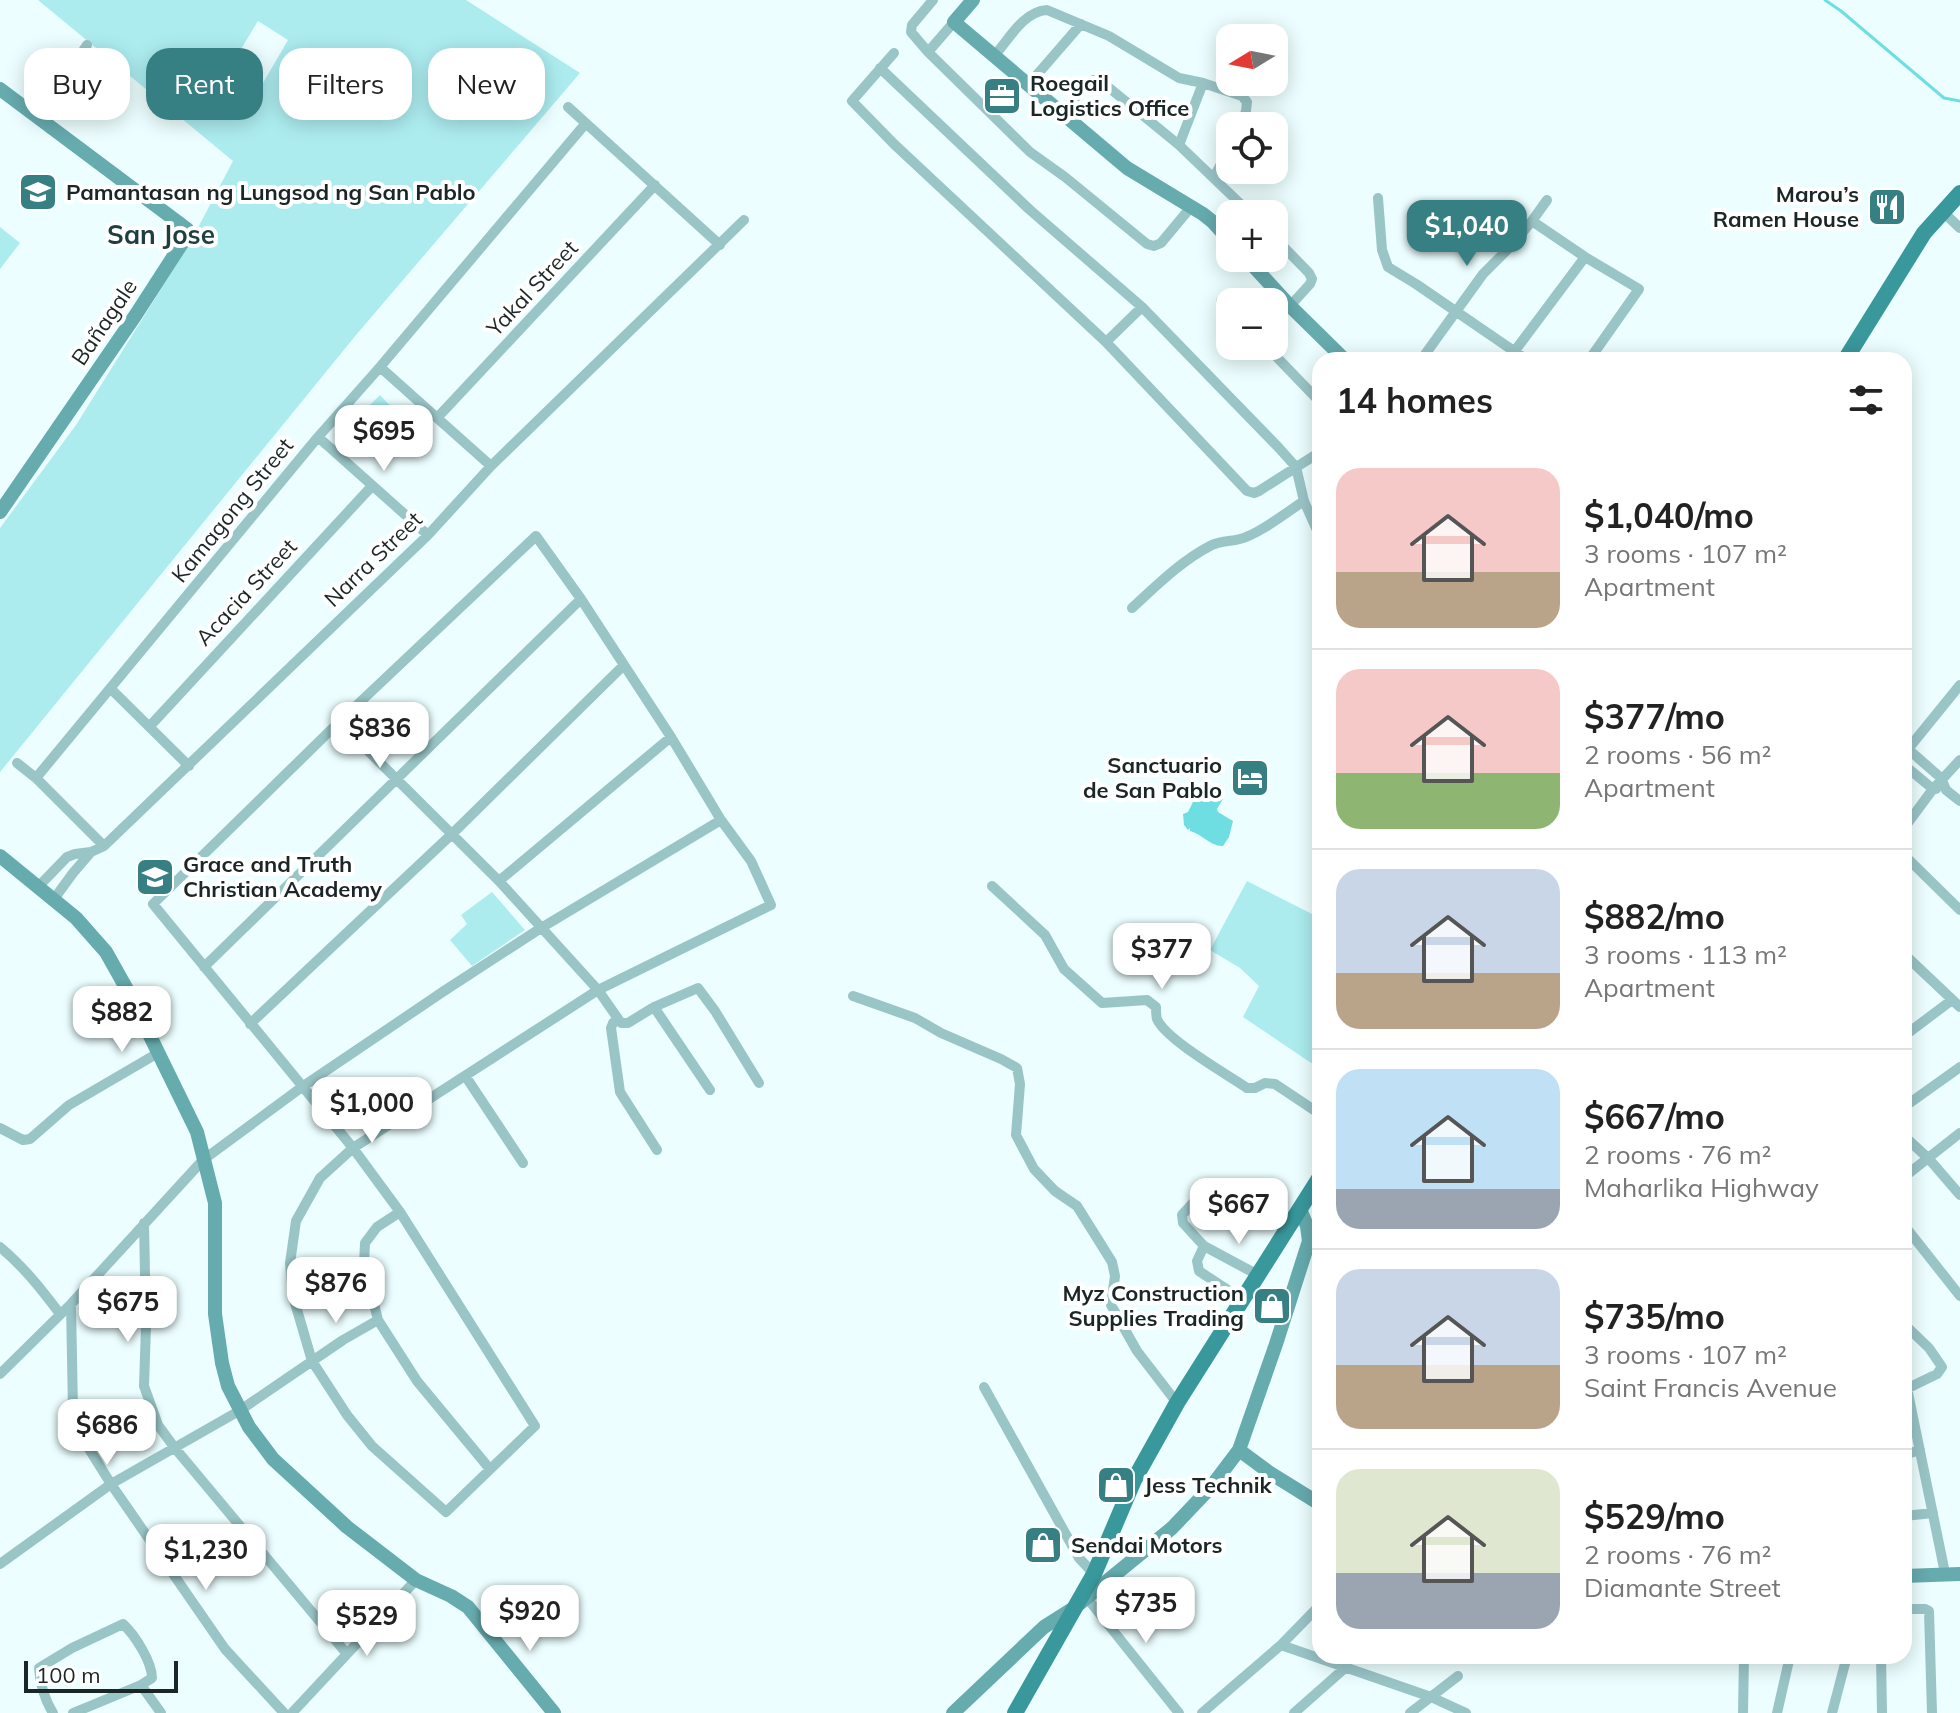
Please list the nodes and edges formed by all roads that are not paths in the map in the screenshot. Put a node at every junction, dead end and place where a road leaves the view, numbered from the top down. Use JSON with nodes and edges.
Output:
{"nodes":[{"id":1,"x":933,"y":0,"type":"edge"},
{"id":2,"x":973,"y":0,"type":"edge"},
{"id":3,"x":954,"y":22,"type":"junction"},
{"id":4,"x":1081,"y":24,"type":"junction"},
{"id":5,"x":87,"y":45,"type":"dead end"},
{"id":6,"x":85,"y":48,"type":"edge"},
{"id":7,"x":928,"y":52,"type":"junction"},
{"id":8,"x":894,"y":53,"type":"dead end"},
{"id":9,"x":995,"y":55,"type":"junction"},
{"id":10,"x":880,"y":68,"type":"junction"},
{"id":11,"x":1203,"y":83,"type":"junction"},
{"id":12,"x":1029,"y":84,"type":"junction"},
{"id":13,"x":0,"y":89,"type":"edge"},
{"id":14,"x":24,"y":107,"type":"edge"},
{"id":15,"x":568,"y":107,"type":"dead end"},
{"id":16,"x":1246,"y":112,"type":"edge"},
{"id":17,"x":1062,"y":114,"type":"junction"},
{"id":18,"x":41,"y":120,"type":"edge"},
{"id":19,"x":586,"y":123,"type":"junction"},
{"id":20,"x":1179,"y":145,"type":"junction"},
{"id":21,"x":1216,"y":173,"type":"edge"},
{"id":22,"x":1214,"y":177,"type":"junction"},
{"id":23,"x":655,"y":185,"type":"junction"},
{"id":24,"x":1960,"y":193,"type":"edge"},
{"id":25,"x":1378,"y":198,"type":"dead end"},
{"id":26,"x":1237,"y":200,"type":"edge"},
{"id":27,"x":1547,"y":200,"type":"dead end"},
{"id":28,"x":1191,"y":207,"type":"junction"},
{"id":29,"x":1942,"y":211,"type":"junction"},
{"id":30,"x":744,"y":220,"type":"dead end"},
{"id":31,"x":1532,"y":221,"type":"junction"},
{"id":32,"x":1216,"y":225,"type":"edge"},
{"id":33,"x":1960,"y":228,"type":"edge"},
{"id":34,"x":720,"y":245,"type":"junction"},
{"id":35,"x":1288,"y":251,"type":"edge"},
{"id":36,"x":1585,"y":257,"type":"junction"},
{"id":37,"x":1259,"y":272,"type":"edge"},
{"id":38,"x":1290,"y":306,"type":"junction"},
{"id":39,"x":1142,"y":307,"type":"junction"},
{"id":40,"x":1456,"y":313,"type":"junction"},
{"id":41,"x":1106,"y":342,"type":"junction"},
{"id":42,"x":1337,"y":352,"type":"edge"},
{"id":43,"x":1427,"y":352,"type":"edge"},
{"id":44,"x":1506,"y":352,"type":"edge"},
{"id":45,"x":1514,"y":352,"type":"edge"},
{"id":46,"x":1595,"y":352,"type":"edge"},
{"id":47,"x":1850,"y":352,"type":"edge"},
{"id":48,"x":1280,"y":360,"type":"edge"},
{"id":49,"x":380,"y":367,"type":"junction"},
{"id":50,"x":1312,"y":394,"type":"edge"},
{"id":51,"x":437,"y":418,"type":"junction"},
{"id":52,"x":318,"y":437,"type":"junction"},
{"id":53,"x":1312,"y":457,"type":"edge"},
{"id":54,"x":491,"y":466,"type":"junction"},
{"id":55,"x":1296,"y":467,"type":"junction"},
{"id":56,"x":372,"y":486,"type":"junction"},
{"id":57,"x":1304,"y":501,"type":"junction"},
{"id":58,"x":0,"y":512,"type":"edge"},
{"id":59,"x":1312,"y":519,"type":"edge"},
{"id":60,"x":428,"y":535,"type":"junction"},
{"id":61,"x":581,"y":599,"type":"junction"},
{"id":62,"x":1132,"y":608,"type":"dead end"},
{"id":63,"x":624,"y":665,"type":"junction"},
{"id":64,"x":1960,"y":685,"type":"edge"},
{"id":65,"x":111,"y":689,"type":"junction"},
{"id":66,"x":339,"y":722,"type":"junction"},
{"id":67,"x":150,"y":726,"type":"junction"},
{"id":68,"x":671,"y":737,"type":"junction"},
{"id":69,"x":1912,"y":744,"type":"edge"},
{"id":70,"x":1912,"y":756,"type":"edge"},
{"id":71,"x":1960,"y":760,"type":"edge"},
{"id":72,"x":17,"y":763,"type":"dead end"},
{"id":73,"x":189,"y":766,"type":"junction"},
{"id":74,"x":1912,"y":772,"type":"edge"},
{"id":75,"x":36,"y":778,"type":"junction"},
{"id":76,"x":395,"y":778,"type":"junction"},
{"id":77,"x":1941,"y":778,"type":"junction"},
{"id":78,"x":1933,"y":789,"type":"junction"},
{"id":79,"x":1946,"y":790,"type":"junction"},
{"id":80,"x":1960,"y":801,"type":"edge"},
{"id":81,"x":1912,"y":817,"type":"edge"},
{"id":82,"x":721,"y":820,"type":"junction"},
{"id":83,"x":452,"y":834,"type":"junction"},
{"id":84,"x":104,"y":846,"type":"junction"},
{"id":85,"x":91,"y":852,"type":"junction"},
{"id":86,"x":0,"y":856,"type":"edge"},
{"id":87,"x":1912,"y":863,"type":"edge"},
{"id":88,"x":499,"y":881,"type":"junction"},
{"id":89,"x":992,"y":886,"type":"dead end"},
{"id":90,"x":38,"y":887,"type":"junction"},
{"id":91,"x":54,"y":899,"type":"junction"},
{"id":92,"x":1960,"y":910,"type":"edge"},
{"id":93,"x":541,"y":928,"type":"junction"},
{"id":94,"x":1912,"y":965,"type":"edge"},
{"id":95,"x":204,"y":967,"type":"junction"},
{"id":96,"x":598,"y":990,"type":"junction"},
{"id":97,"x":853,"y":996,"type":"dead end"},
{"id":98,"x":1956,"y":1004,"type":"edge"},
{"id":99,"x":654,"y":1007,"type":"junction"},
{"id":100,"x":618,"y":1019,"type":"junction"},
{"id":101,"x":250,"y":1024,"type":"junction"},
{"id":102,"x":1912,"y":1031,"type":"edge"},
{"id":103,"x":158,"y":1053,"type":"junction"},
{"id":104,"x":1960,"y":1067,"type":"edge"},
{"id":105,"x":466,"y":1077,"type":"junction"},
{"id":106,"x":759,"y":1083,"type":"dead end"},
{"id":107,"x":302,"y":1087,"type":"junction"},
{"id":108,"x":710,"y":1090,"type":"dead end"},
{"id":109,"x":1912,"y":1101,"type":"edge"},
{"id":110,"x":1312,"y":1109,"type":"edge"},
{"id":111,"x":0,"y":1128,"type":"edge"},
{"id":112,"x":1960,"y":1133,"type":"edge"},
{"id":113,"x":1912,"y":1143,"type":"edge"},
{"id":114,"x":353,"y":1148,"type":"junction"},
{"id":115,"x":657,"y":1150,"type":"dead end"},
{"id":116,"x":1929,"y":1159,"type":"junction"},
{"id":117,"x":203,"y":1160,"type":"junction"},
{"id":118,"x":523,"y":1163,"type":"dead end"},
{"id":119,"x":1912,"y":1171,"type":"edge"},
{"id":120,"x":1205,"y":1190,"type":"dead end"},
{"id":121,"x":1312,"y":1190,"type":"edge"},
{"id":122,"x":1960,"y":1195,"type":"edge"},
{"id":123,"x":1300,"y":1209,"type":"junction"},
{"id":124,"x":400,"y":1212,"type":"junction"},
{"id":125,"x":144,"y":1223,"type":"junction"},
{"id":126,"x":1912,"y":1235,"type":"edge"},
{"id":127,"x":1204,"y":1246,"type":"junction"},
{"id":128,"x":0,"y":1247,"type":"edge"},
{"id":129,"x":1258,"y":1275,"type":"junction"},
{"id":130,"x":1960,"y":1296,"type":"edge"},
{"id":131,"x":1243,"y":1300,"type":"junction"},
{"id":132,"x":71,"y":1304,"type":"junction"},
{"id":133,"x":60,"y":1314,"type":"junction"},
{"id":134,"x":378,"y":1320,"type":"junction"},
{"id":135,"x":1912,"y":1332,"type":"edge"},
{"id":136,"x":312,"y":1361,"type":"junction"},
{"id":137,"x":0,"y":1374,"type":"edge"},
{"id":138,"x":1912,"y":1386,"type":"edge"},
{"id":139,"x":984,"y":1387,"type":"dead end"},
{"id":140,"x":1177,"y":1403,"type":"junction"},
{"id":141,"x":239,"y":1411,"type":"junction"},
{"id":142,"x":1912,"y":1415,"type":"edge"},
{"id":143,"x":174,"y":1447,"type":"junction"},
{"id":144,"x":1239,"y":1450,"type":"junction"},
{"id":145,"x":1920,"y":1450,"type":"junction"},
{"id":146,"x":1912,"y":1452,"type":"edge"},
{"id":147,"x":489,"y":1468,"type":"junction"},
{"id":148,"x":111,"y":1484,"type":"junction"},
{"id":149,"x":1312,"y":1499,"type":"edge"},
{"id":150,"x":1933,"y":1513,"type":"junction"},
{"id":151,"x":1912,"y":1515,"type":"edge"},
{"id":152,"x":0,"y":1564,"type":"edge"},
{"id":153,"x":1094,"y":1574,"type":"junction"},
{"id":154,"x":1953,"y":1574,"type":"edge"},
{"id":155,"x":1912,"y":1576,"type":"edge"},
{"id":156,"x":416,"y":1580,"type":"junction"},
{"id":157,"x":1081,"y":1603,"type":"junction"},
{"id":158,"x":1912,"y":1609,"type":"edge"},
{"id":159,"x":1312,"y":1613,"type":"edge"},
{"id":160,"x":1281,"y":1645,"type":"junction"},
{"id":161,"x":347,"y":1654,"type":"junction"},
{"id":162,"x":1312,"y":1656,"type":"edge"},
{"id":163,"x":1334,"y":1664,"type":"edge"},
{"id":164,"x":1744,"y":1664,"type":"edge"},
{"id":165,"x":1788,"y":1664,"type":"edge"},
{"id":166,"x":1845,"y":1664,"type":"edge"},
{"id":167,"x":1881,"y":1664,"type":"edge"},
{"id":168,"x":1345,"y":1668,"type":"junction"},
{"id":169,"x":1458,"y":1676,"type":"dead end"},
{"id":170,"x":141,"y":1685,"type":"junction"},
{"id":171,"x":1431,"y":1697,"type":"junction"},
{"id":172,"x":53,"y":1713,"type":"edge"},
{"id":173,"x":73,"y":1713,"type":"edge"},
{"id":174,"x":161,"y":1713,"type":"edge"},
{"id":175,"x":284,"y":1713,"type":"edge"},
{"id":176,"x":292,"y":1713,"type":"edge"},
{"id":177,"x":554,"y":1713,"type":"edge"},
{"id":178,"x":953,"y":1713,"type":"edge"},
{"id":179,"x":1015,"y":1713,"type":"edge"},
{"id":180,"x":1179,"y":1713,"type":"edge"},
{"id":181,"x":1202,"y":1713,"type":"edge"},
{"id":182,"x":1294,"y":1713,"type":"edge"},
{"id":183,"x":1410,"y":1713,"type":"edge"},
{"id":184,"x":1466,"y":1713,"type":"edge"},
{"id":185,"x":1743,"y":1713,"type":"edge"},
{"id":186,"x":1777,"y":1713,"type":"edge"},
{"id":187,"x":1832,"y":1713,"type":"edge"},
{"id":188,"x":1882,"y":1713,"type":"edge"},
{"id":189,"x":1932,"y":1713,"type":"edge"}],
"edges":[{"from":1,"to":7,"type":"street"},
{"from":2,"to":3,"type":"street"},
{"from":3,"to":7,"type":"street"},
{"from":3,"to":9,"type":"street"},
{"from":4,"to":9,"type":"street"},
{"from":4,"to":11,"type":"street"},
{"from":4,"to":12,"type":"street"},
{"from":5,"to":6,"type":"street"},
{"from":7,"to":28,"type":"street"},
{"from":8,"to":10,"type":"street"},
{"from":9,"to":12,"type":"street"},
{"from":10,"to":39,"type":"street"},
{"from":10,"to":41,"type":"street"},
{"from":11,"to":16,"type":"street"},
{"from":11,"to":20,"type":"street"},
{"from":12,"to":17,"type":"street"},
{"from":13,"to":14,"type":"street","name":"Bañagale"},
{"from":15,"to":19,"type":"street"},
{"from":17,"to":20,"type":"street"},
{"from":17,"to":28,"type":"street"},
{"from":18,"to":58,"type":"street","name":"Bañagale"},
{"from":19,"to":23,"type":"street"},
{"from":19,"to":49,"type":"street","name":"Kamagong Street"},
{"from":20,"to":22,"type":"street"},
{"from":21,"to":22,"type":"street"},
{"from":22,"to":26,"type":"street"},
{"from":23,"to":34,"type":"street"},
{"from":23,"to":51,"type":"street","name":"Yakal Street"},
{"from":24,"to":29,"type":"main road"},
{"from":25,"to":40,"type":"street"},
{"from":27,"to":31,"type":"street"},
{"from":28,"to":32,"type":"street"},
{"from":29,"to":33,"type":"street"},
{"from":29,"to":47,"type":"main road"},
{"from":30,"to":34,"type":"street","name":"Narra Street"},
{"from":31,"to":36,"type":"street"},
{"from":31,"to":40,"type":"street"},
{"from":34,"to":54,"type":"street","name":"Narra Street"},
{"from":35,"to":38,"type":"street"},
{"from":36,"to":45,"type":"street"},
{"from":36,"to":46,"type":"street"},
{"from":37,"to":38,"type":"street"},
{"from":38,"to":42,"type":"street"},
{"from":39,"to":41,"type":"street"},
{"from":39,"to":55,"type":"street"},
{"from":40,"to":43,"type":"street"},
{"from":40,"to":44,"type":"street"},
{"from":41,"to":55,"type":"street"},
{"from":48,"to":50,"type":"street"},
{"from":49,"to":51,"type":"street"},
{"from":49,"to":52,"type":"street","name":"Kamagong Street"},
{"from":51,"to":54,"type":"street"},
{"from":52,"to":56,"type":"street"},
{"from":52,"to":65,"type":"street","name":"Kamagong Street"},
{"from":53,"to":55,"type":"street"},
{"from":54,"to":60,"type":"street","name":"Narra Street"},
{"from":55,"to":57,"type":"street"},
{"from":56,"to":60,"type":"street"},
{"from":56,"to":67,"type":"street","name":"Acacia Street"},
{"from":57,"to":59,"type":"street"},
{"from":57,"to":62,"type":"street"},
{"from":60,"to":73,"type":"street","name":"Narra Street"},
{"from":61,"to":63,"type":"street"},
{"from":61,"to":66,"type":"street"},
{"from":61,"to":76,"type":"street"},
{"from":63,"to":68,"type":"street"},
{"from":63,"to":83,"type":"street"},
{"from":64,"to":69,"type":"street"},
{"from":65,"to":67,"type":"street"},
{"from":65,"to":75,"type":"street","name":"Kamagong Street"},
{"from":66,"to":76,"type":"street"},
{"from":66,"to":95,"type":"street"},
{"from":67,"to":73,"type":"street"},
{"from":68,"to":82,"type":"street"},
{"from":68,"to":88,"type":"street"},
{"from":70,"to":77,"type":"street"},
{"from":71,"to":77,"type":"street"},
{"from":72,"to":75,"type":"street"},
{"from":73,"to":84,"type":"street","name":"Narra Street"},
{"from":74,"to":78,"type":"street"},
{"from":75,"to":84,"type":"street"},
{"from":76,"to":83,"type":"street"},
{"from":76,"to":95,"type":"street"},
{"from":77,"to":78,"type":"street"},
{"from":77,"to":79,"type":"street"},
{"from":78,"to":79,"type":"street"},
{"from":78,"to":81,"type":"street"},
{"from":79,"to":80,"type":"street"},
{"from":82,"to":93,"type":"street"},
{"from":82,"to":96,"type":"street"},
{"from":83,"to":88,"type":"street"},
{"from":83,"to":101,"type":"street"},
{"from":84,"to":85,"type":"street","name":"Narra Street"},
{"from":85,"to":90,"type":"street","name":"Narra Street"},
{"from":85,"to":91,"type":"street","name":"Narra Street"},
{"from":86,"to":90,"type":"street"},
{"from":87,"to":92,"type":"street"},
{"from":88,"to":93,"type":"street"},
{"from":89,"to":110,"type":"street"},
{"from":90,"to":91,"type":"street"},
{"from":91,"to":103,"type":"street"},
{"from":93,"to":96,"type":"street"},
{"from":93,"to":107,"type":"street"},
{"from":94,"to":98,"type":"street"},
{"from":95,"to":101,"type":"street"},
{"from":96,"to":100,"type":"street"},
{"from":96,"to":105,"type":"street"},
{"from":97,"to":140,"type":"street"},
{"from":98,"to":102,"type":"street"},
{"from":99,"to":100,"type":"street"},
{"from":99,"to":106,"type":"street"},
{"from":99,"to":108,"type":"street"},
{"from":100,"to":115,"type":"street"},
{"from":101,"to":107,"type":"street"},
{"from":103,"to":111,"type":"street"},
{"from":103,"to":117,"type":"street"},
{"from":104,"to":109,"type":"street"},
{"from":105,"to":114,"type":"street"},
{"from":105,"to":118,"type":"street"},
{"from":107,"to":114,"type":"street"},
{"from":107,"to":117,"type":"street"},
{"from":112,"to":116,"type":"street"},
{"from":113,"to":116,"type":"street"},
{"from":114,"to":124,"type":"street"},
{"from":114,"to":136,"type":"street"},
{"from":116,"to":119,"type":"street"},
{"from":116,"to":122,"type":"street"},
{"from":117,"to":125,"type":"street"},
{"from":117,"to":141,"type":"street"},
{"from":120,"to":127,"type":"street"},
{"from":121,"to":123,"type":"main road"},
{"from":123,"to":129,"type":"main road"},
{"from":123,"to":144,"type":"street"},
{"from":124,"to":134,"type":"street"},
{"from":124,"to":147,"type":"street"},
{"from":125,"to":132,"type":"street"},
{"from":125,"to":143,"type":"street"},
{"from":126,"to":130,"type":"street"},
{"from":127,"to":129,"type":"street"},
{"from":127,"to":131,"type":"street"},
{"from":128,"to":133,"type":"street"},
{"from":129,"to":131,"type":"main road"},
{"from":131,"to":140,"type":"main road"},
{"from":132,"to":133,"type":"street"},
{"from":132,"to":148,"type":"street"},
{"from":133,"to":137,"type":"street"},
{"from":134,"to":136,"type":"street"},
{"from":134,"to":147,"type":"street"},
{"from":135,"to":138,"type":"street"},
{"from":136,"to":141,"type":"street"},
{"from":136,"to":147,"type":"street"},
{"from":139,"to":153,"type":"street"},
{"from":140,"to":153,"type":"main road"},
{"from":141,"to":143,"type":"street"},
{"from":141,"to":156,"type":"street"},
{"from":142,"to":145,"type":"street"},
{"from":143,"to":148,"type":"street"},
{"from":143,"to":161,"type":"street"},
{"from":144,"to":149,"type":"street"},
{"from":144,"to":157,"type":"street"},
{"from":145,"to":146,"type":"street"},
{"from":145,"to":150,"type":"street"},
{"from":148,"to":152,"type":"street"},
{"from":148,"to":175,"type":"street"},
{"from":150,"to":151,"type":"street"},
{"from":150,"to":154,"type":"street"},
{"from":153,"to":157,"type":"main road"},
{"from":154,"to":155,"type":"street"},
{"from":156,"to":161,"type":"street"},
{"from":156,"to":177,"type":"street"},
{"from":157,"to":178,"type":"street"},
{"from":157,"to":179,"type":"main road"},
{"from":157,"to":180,"type":"street"},
{"from":158,"to":189,"type":"street"},
{"from":159,"to":160,"type":"street"},
{"from":160,"to":162,"type":"street"},
{"from":160,"to":181,"type":"street"},
{"from":161,"to":176,"type":"street"},
{"from":163,"to":168,"type":"street"},
{"from":164,"to":185,"type":"street"},
{"from":165,"to":186,"type":"street"},
{"from":166,"to":187,"type":"street"},
{"from":167,"to":188,"type":"street"},
{"from":168,"to":171,"type":"street"},
{"from":168,"to":182,"type":"street"},
{"from":169,"to":171,"type":"street"},
{"from":170,"to":172,"type":"street"},
{"from":170,"to":173,"type":"street"},
{"from":170,"to":174,"type":"street"},
{"from":171,"to":183,"type":"street"},
{"from":171,"to":184,"type":"street"}]}
